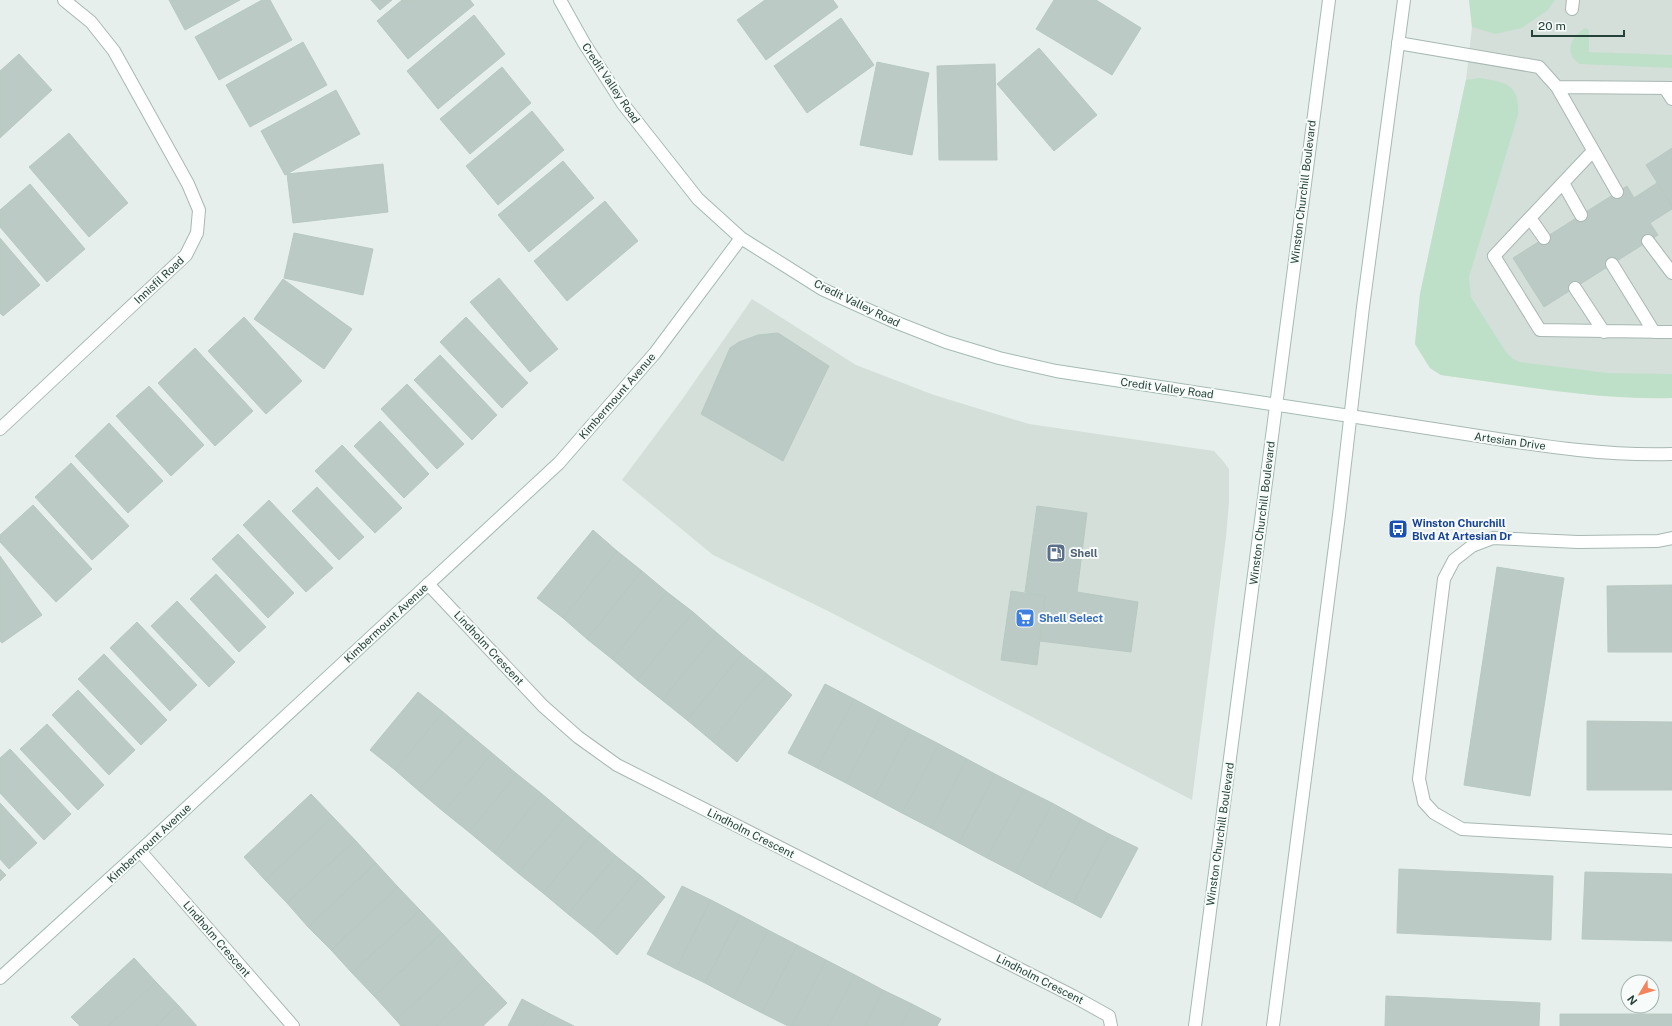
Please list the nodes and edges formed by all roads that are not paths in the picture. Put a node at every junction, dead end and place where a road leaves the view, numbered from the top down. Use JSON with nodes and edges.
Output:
{"nodes":[{"id":1,"x":64,"y":0,"type":"edge"},
{"id":2,"x":560,"y":0,"type":"edge"},
{"id":3,"x":1329,"y":0,"type":"edge"},
{"id":4,"x":1404,"y":0,"type":"edge"},
{"id":5,"x":1398,"y":43,"type":"junction"},
{"id":6,"x":1557,"y":87,"type":"junction"},
{"id":7,"x":1668,"y":88,"type":"edge"},
{"id":8,"x":1672,"y":99,"type":"edge"},
{"id":9,"x":1593,"y":151,"type":"junction"},
{"id":10,"x":1563,"y":183,"type":"junction"},
{"id":11,"x":1617,"y":192,"type":"dead end"},
{"id":12,"x":1581,"y":215,"type":"dead end"},
{"id":13,"x":1530,"y":218,"type":"junction"},
{"id":14,"x":741,"y":238,"type":"junction"},
{"id":15,"x":1544,"y":238,"type":"dead end"},
{"id":16,"x":1648,"y":241,"type":"dead end"},
{"id":17,"x":1612,"y":264,"type":"dead end"},
{"id":18,"x":1672,"y":273,"type":"edge"},
{"id":19,"x":1575,"y":288,"type":"dead end"},
{"id":20,"x":1604,"y":332,"type":"junction"},
{"id":21,"x":1654,"y":332,"type":"junction"},
{"id":22,"x":1672,"y":332,"type":"edge"},
{"id":23,"x":1276,"y":405,"type":"junction"},
{"id":24,"x":1350,"y":416,"type":"junction"},
{"id":25,"x":0,"y":428,"type":"edge"},
{"id":26,"x":1672,"y":454,"type":"edge"},
{"id":27,"x":1672,"y":538,"type":"edge"},
{"id":28,"x":428,"y":584,"type":"junction"},
{"id":29,"x":1672,"y":840,"type":"edge"},
{"id":30,"x":140,"y":851,"type":"junction"},
{"id":31,"x":0,"y":978,"type":"edge"},
{"id":32,"x":293,"y":1026,"type":"edge"},
{"id":33,"x":1112,"y":1026,"type":"edge"},
{"id":34,"x":1195,"y":1026,"type":"edge"},
{"id":35,"x":1273,"y":1026,"type":"edge"}],
"edges":[{"from":1,"to":25,"type":"street","name":"Innisfil Road"},
{"from":2,"to":14,"type":"street","name":"Credit Valley Road"},
{"from":3,"to":23,"type":"street","name":"Winston Churchill Boulevard"},
{"from":4,"to":5,"type":"street"},
{"from":5,"to":6,"type":"street"},
{"from":5,"to":24,"type":"street"},
{"from":6,"to":7,"type":"street"},
{"from":6,"to":9,"type":"street"},
{"from":7,"to":8,"type":"street"},
{"from":9,"to":10,"type":"street"},
{"from":9,"to":11,"type":"street"},
{"from":10,"to":12,"type":"street"},
{"from":10,"to":13,"type":"street"},
{"from":13,"to":15,"type":"street"},
{"from":13,"to":20,"type":"street"},
{"from":14,"to":23,"type":"street","name":"Credit Valley Road"},
{"from":14,"to":28,"type":"street","name":"Kimbermount Avenue"},
{"from":16,"to":18,"type":"street"},
{"from":17,"to":21,"type":"street"},
{"from":19,"to":20,"type":"street"},
{"from":20,"to":21,"type":"street"},
{"from":21,"to":22,"type":"street"},
{"from":23,"to":24,"type":"street","name":"Credit Valley Road"},
{"from":23,"to":34,"type":"street","name":"Winston Churchill Boulevard"},
{"from":24,"to":26,"type":"street","name":"Artesian Drive"},
{"from":24,"to":35,"type":"street"},
{"from":27,"to":29,"type":"street"},
{"from":28,"to":30,"type":"street","name":"Kimbermount Avenue"},
{"from":28,"to":33,"type":"street","name":"Lindholm Crescent"},
{"from":30,"to":31,"type":"street","name":"Kimbermount Avenue"},
{"from":30,"to":32,"type":"street","name":"Lindholm Crescent"}]}
